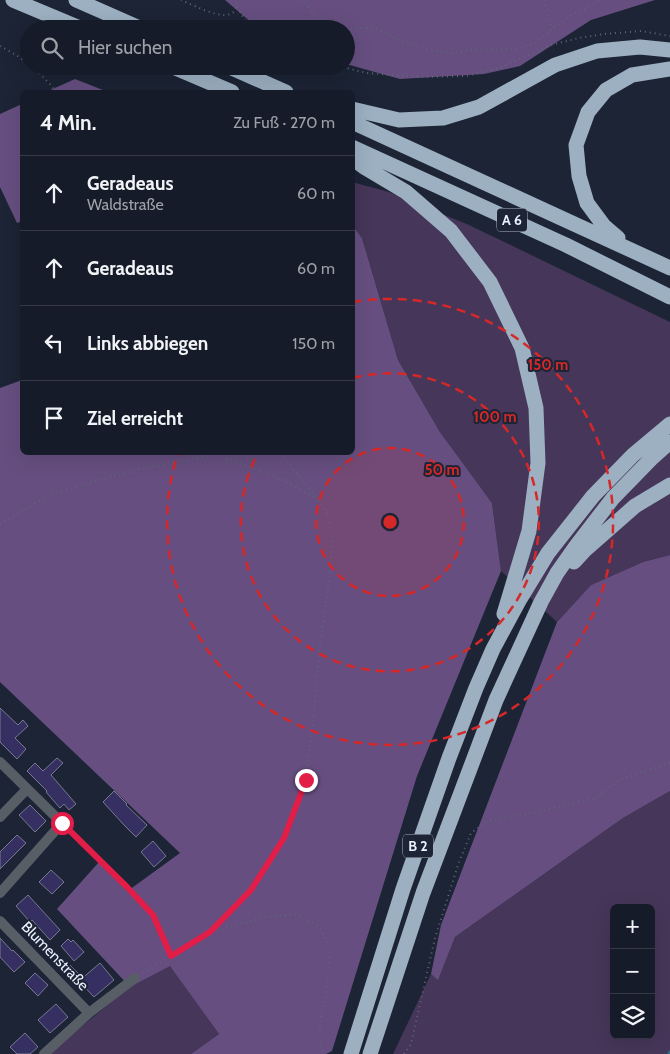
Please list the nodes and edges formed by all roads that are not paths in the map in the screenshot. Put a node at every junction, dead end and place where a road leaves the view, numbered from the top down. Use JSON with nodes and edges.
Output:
{"nodes":[{"id":1,"x":13,"y":0,"type":"edge"},
{"id":2,"x":76,"y":0,"type":"edge"},
{"id":3,"x":61,"y":20,"type":"edge"},
{"id":4,"x":122,"y":20,"type":"edge"},
{"id":5,"x":670,"y":50,"type":"edge"},
{"id":6,"x":670,"y":69,"type":"edge"},
{"id":7,"x":192,"y":75,"type":"edge"},
{"id":8,"x":247,"y":75,"type":"edge"},
{"id":9,"x":227,"y":90,"type":"edge"},
{"id":10,"x":281,"y":90,"type":"edge"},
{"id":11,"x":355,"y":110,"type":"edge"},
{"id":12,"x":355,"y":123,"type":"edge"},
{"id":13,"x":355,"y":148,"type":"edge"},
{"id":14,"x":355,"y":160,"type":"edge"},
{"id":15,"x":665,"y":266,"type":"edge"},
{"id":16,"x":670,"y":297,"type":"edge"},
{"id":17,"x":670,"y":424,"type":"edge"},
{"id":18,"x":670,"y":442,"type":"edge"},
{"id":19,"x":670,"y":485,"type":"edge"},
{"id":20,"x":541,"y":602,"type":"junction"},
{"id":21,"x":493,"y":649,"type":"junction"},
{"id":22,"x":0,"y":762,"type":"edge"},
{"id":23,"x":28,"y":789,"type":"junction"},
{"id":24,"x":0,"y":817,"type":"edge"},
{"id":25,"x":62,"y":823,"type":"junction"},
{"id":26,"x":127,"y":887,"type":"road end"},
{"id":27,"x":0,"y":893,"type":"edge"},
{"id":28,"x":0,"y":921,"type":"edge"},
{"id":29,"x":135,"y":978,"type":"road end"},
{"id":30,"x":89,"y":1013,"type":"junction"},
{"id":31,"x":352,"y":1050,"type":"edge"},
{"id":32,"x":370,"y":1052,"type":"edge"},
{"id":33,"x":44,"y":1054,"type":"edge"}],
"edges":[{"from":1,"to":3,"type":"highway"},
{"from":2,"to":4,"type":"highway"},
{"from":5,"to":11,"type":"highway"},
{"from":6,"to":15,"type":"highway"},
{"from":7,"to":9,"type":"highway"},
{"from":8,"to":10,"type":"highway"},
{"from":12,"to":15,"type":"highway","number":"A 6"},
{"from":13,"to":16,"type":"highway","number":"A 6"},
{"from":14,"to":21,"type":"highway"},
{"from":17,"to":21,"type":"highway","number":"B 2"},
{"from":18,"to":20,"type":"highway","number":"B 2"},
{"from":19,"to":20,"type":"highway"},
{"from":20,"to":32,"type":"highway","number":"B 2"},
{"from":21,"to":31,"type":"highway","number":"B 2"},
{"from":22,"to":23,"type":"street"},
{"from":23,"to":24,"type":"street"},
{"from":23,"to":25,"type":"street"},
{"from":25,"to":26,"type":"lane"},
{"from":25,"to":27,"type":"street"},
{"from":28,"to":30,"type":"street","name":"Blumenstraße"},
{"from":29,"to":30,"type":"street"},
{"from":30,"to":33,"type":"street"}]}
